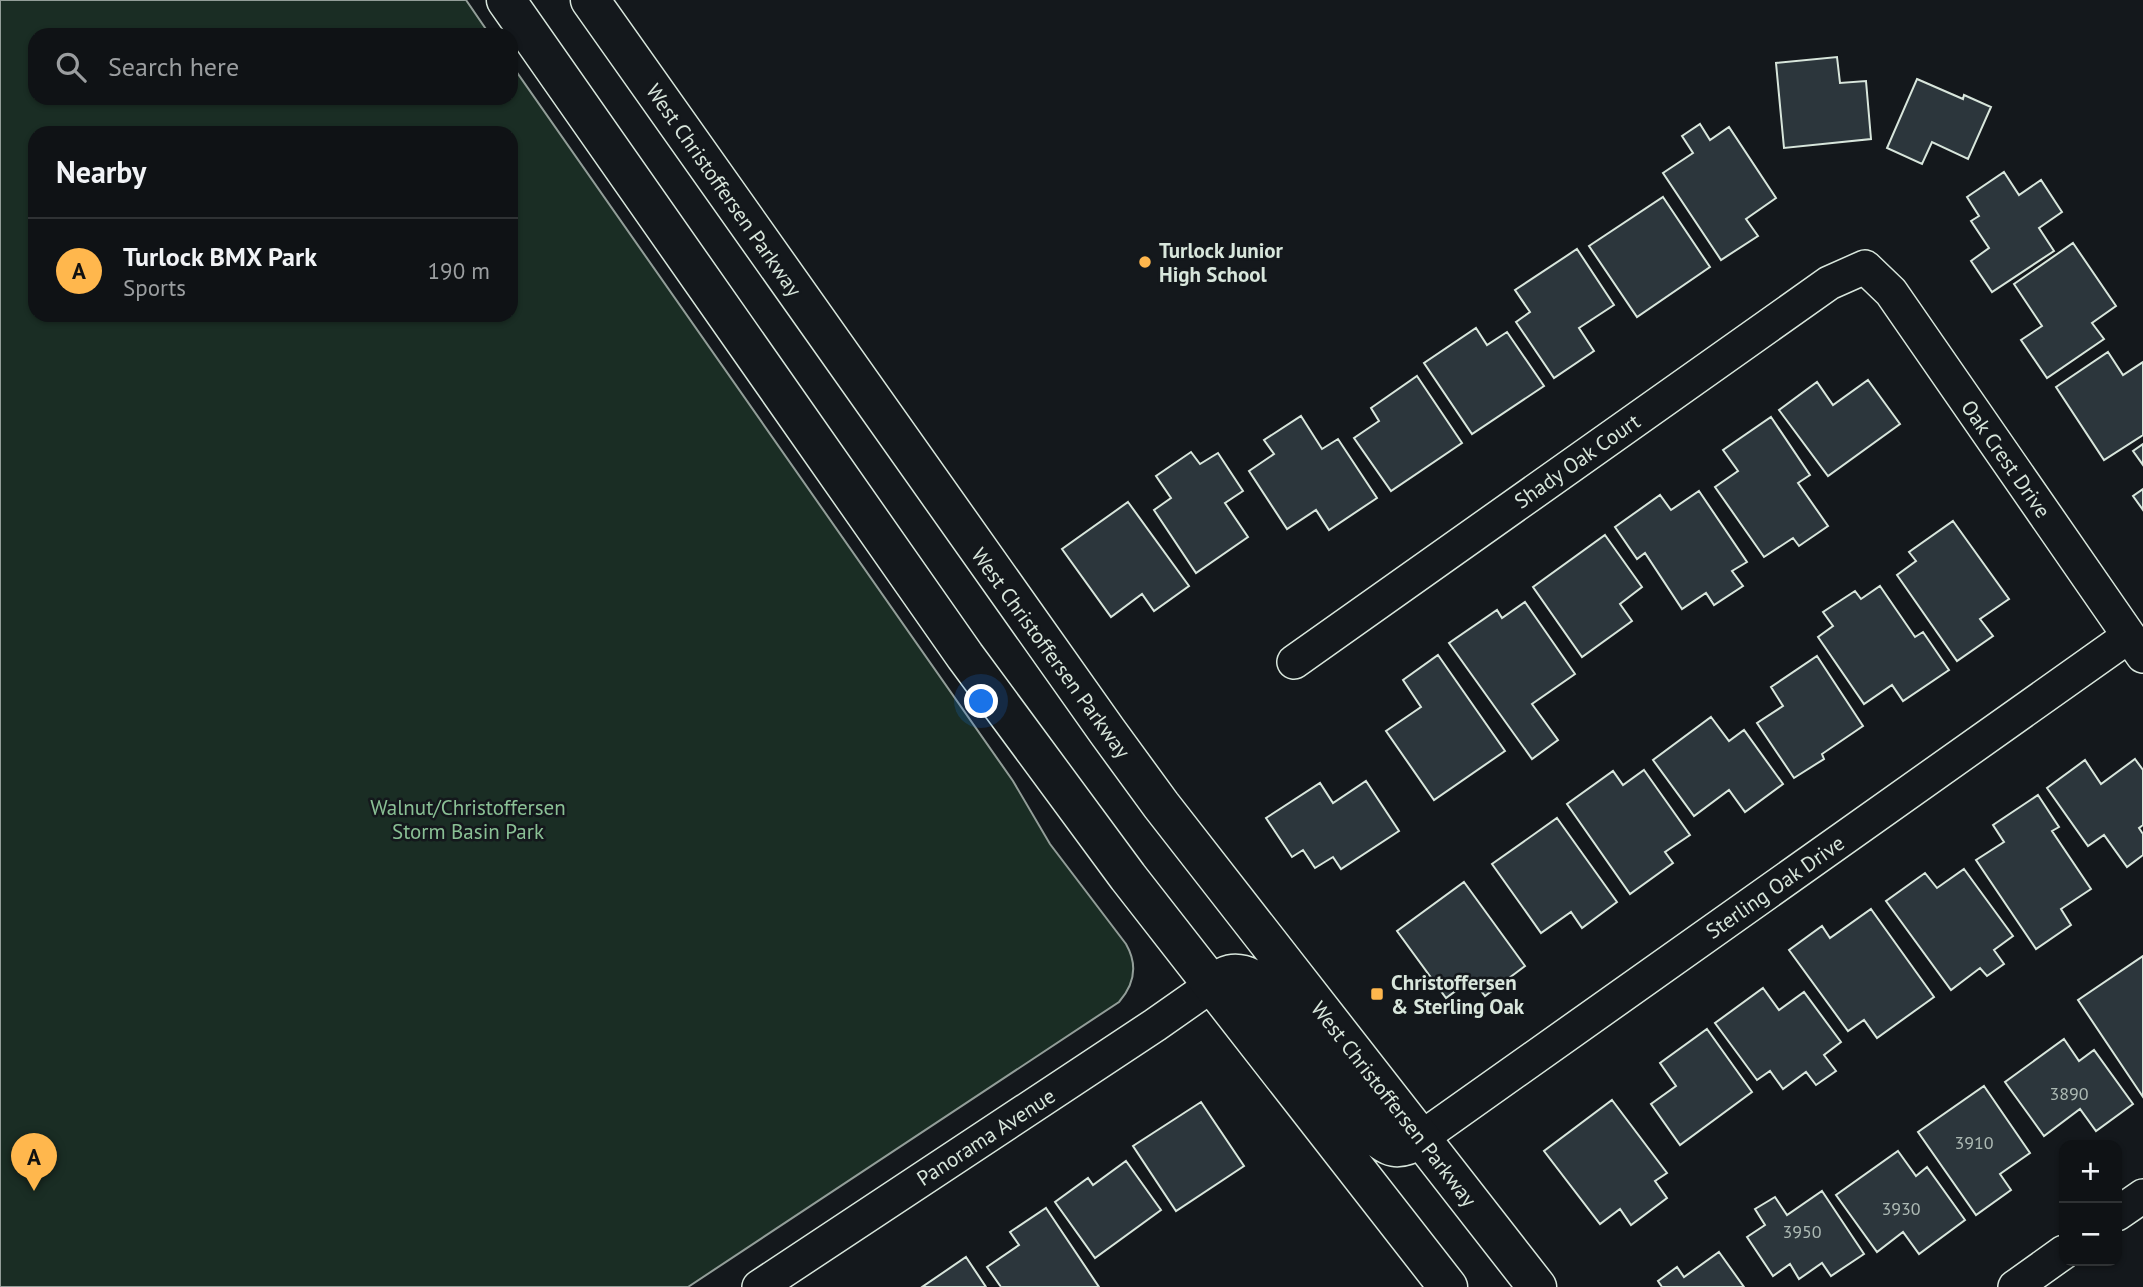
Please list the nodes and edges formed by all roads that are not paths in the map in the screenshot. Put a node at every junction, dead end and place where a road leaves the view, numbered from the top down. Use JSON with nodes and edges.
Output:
{"nodes":[{"id":1,"x":506,"y":0,"type":"edge"},
{"id":2,"x":590,"y":0,"type":"edge"},
{"id":3,"x":1865,"y":267,"type":"joint"},
{"id":4,"x":2136,"y":646,"type":"edge"},
{"id":5,"x":1294,"y":662,"type":"dead end"},
{"id":6,"x":1212,"y":985,"type":"junction"},
{"id":7,"x":1421,"y":1138,"type":"junction"},
{"id":8,"x":2143,"y":1196,"type":"edge"},
{"id":9,"x":2122,"y":1211,"type":"edge"},
{"id":10,"x":2059,"y":1256,"type":"edge"},
{"id":11,"x":759,"y":1287,"type":"edge"},
{"id":12,"x":1448,"y":1287,"type":"edge"},
{"id":13,"x":1537,"y":1287,"type":"edge"},
{"id":14,"x":2015,"y":1287,"type":"edge"}],
"edges":[{"from":1,"to":6,"type":"street"},
{"from":2,"to":7,"type":"street","name":"West Christoffersen Parkway"},
{"from":3,"to":4,"type":"street","name":"Oak Crest Drive"},
{"from":3,"to":5,"type":"street","name":"Shady Oak Court"},
{"from":4,"to":7,"type":"street","name":"Sterling Oak Drive"},
{"from":6,"to":7,"type":"street"},
{"from":6,"to":11,"type":"street","name":"Panorama Avenue"},
{"from":6,"to":12,"type":"street"},
{"from":7,"to":13,"type":"street","name":"West Christoffersen Parkway"},
{"from":8,"to":9,"type":"street"},
{"from":10,"to":14,"type":"street"}]}
